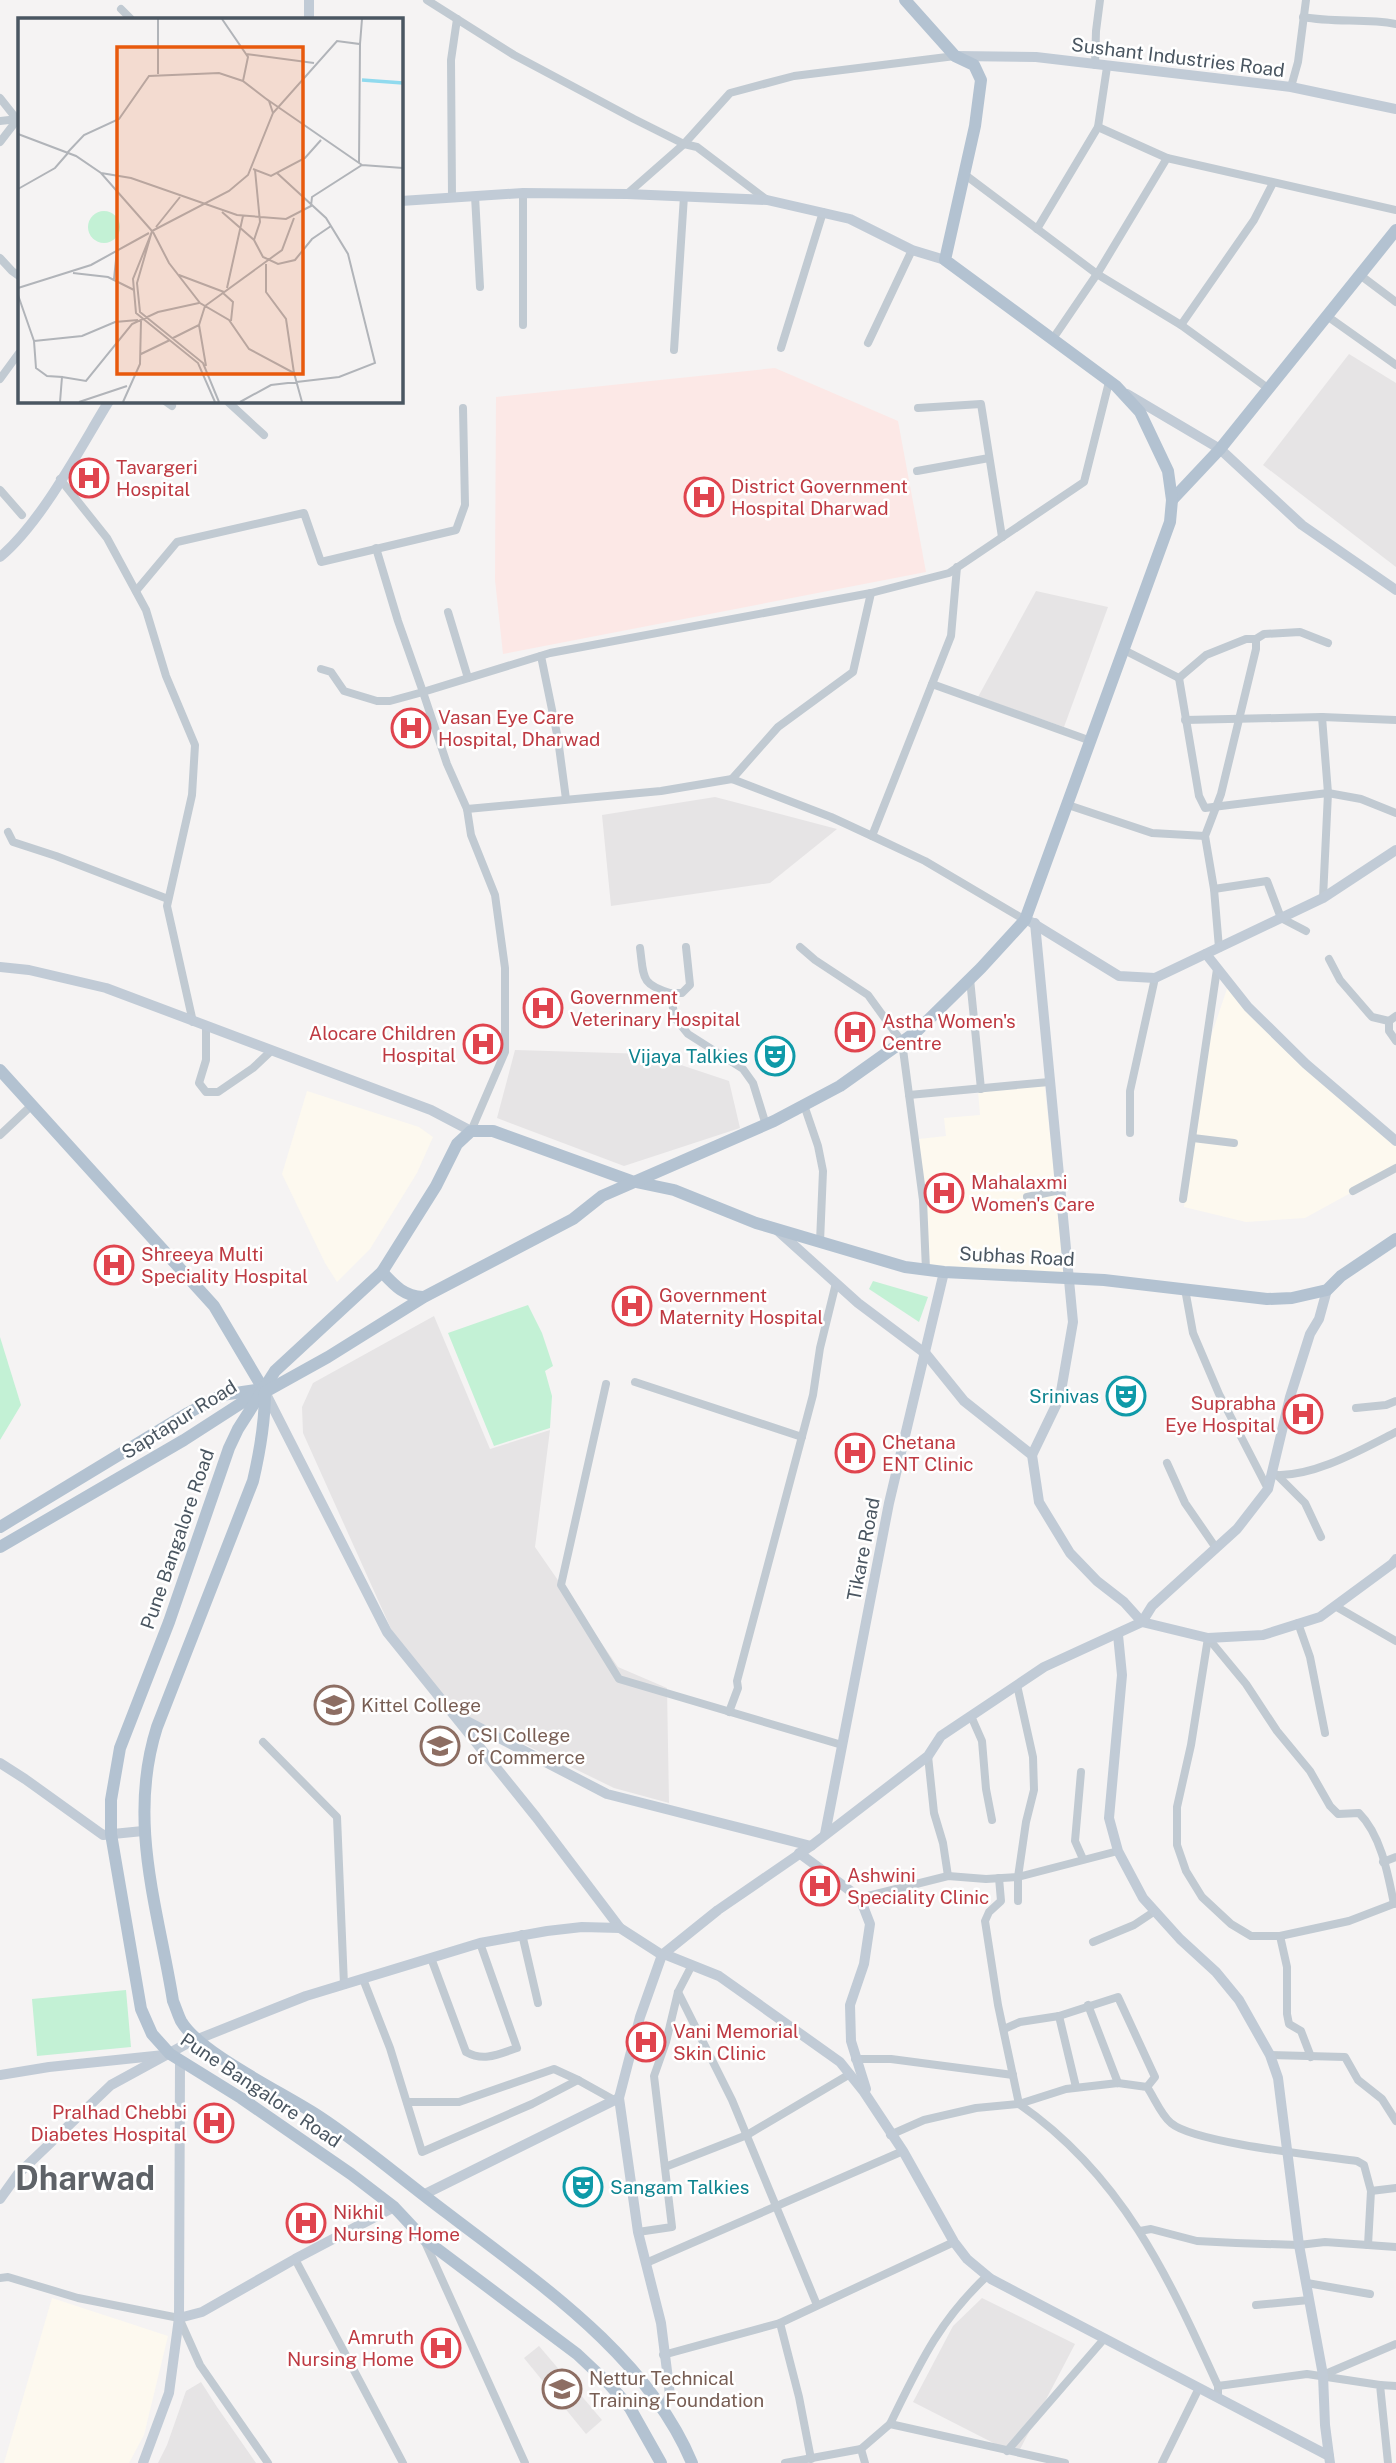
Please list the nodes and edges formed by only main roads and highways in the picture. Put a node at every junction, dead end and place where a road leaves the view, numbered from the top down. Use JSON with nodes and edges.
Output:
{"nodes":[{"id":1,"x":905,"y":0,"type":"edge"},
{"id":2,"x":1393,"y":238,"type":"edge"},
{"id":3,"x":1172,"y":500,"type":"junction"},
{"id":4,"x":0,"y":1070,"type":"edge"},
{"id":5,"x":631,"y":1181,"type":"junction"},
{"id":6,"x":1396,"y":1239,"type":"edge"},
{"id":7,"x":382,"y":1272,"type":"junction"},
{"id":8,"x":424,"y":1297,"type":"junction"},
{"id":9,"x":264,"y":1390,"type":"junction"},
{"id":10,"x":0,"y":1527,"type":"edge"},
{"id":11,"x":0,"y":1547,"type":"edge"},
{"id":12,"x":661,"y":2463,"type":"edge"},
{"id":13,"x":692,"y":2463,"type":"edge"}],
"edges":[{"from":1,"to":3,"type":"main road"},
{"from":2,"to":3,"type":"main road"},
{"from":3,"to":5,"type":"main road"},
{"from":4,"to":9,"type":"main road"},
{"from":5,"to":6,"type":"main road","name":"Subhas Road"},
{"from":5,"to":7,"type":"main road","name":"Subhas Road"},
{"from":5,"to":8,"type":"main road"},
{"from":7,"to":8,"type":"main road"},
{"from":7,"to":9,"type":"main road"},
{"from":8,"to":9,"type":"main road"},
{"from":9,"to":10,"type":"main road","name":"Saptapur Road"},
{"from":9,"to":11,"type":"main road","name":"Saptapur Road"},
{"from":9,"to":12,"type":"main road","name":"Pune Bangalore Road"},
{"from":9,"to":13,"type":"main road","name":"Pune Bangalore Road"}]}
